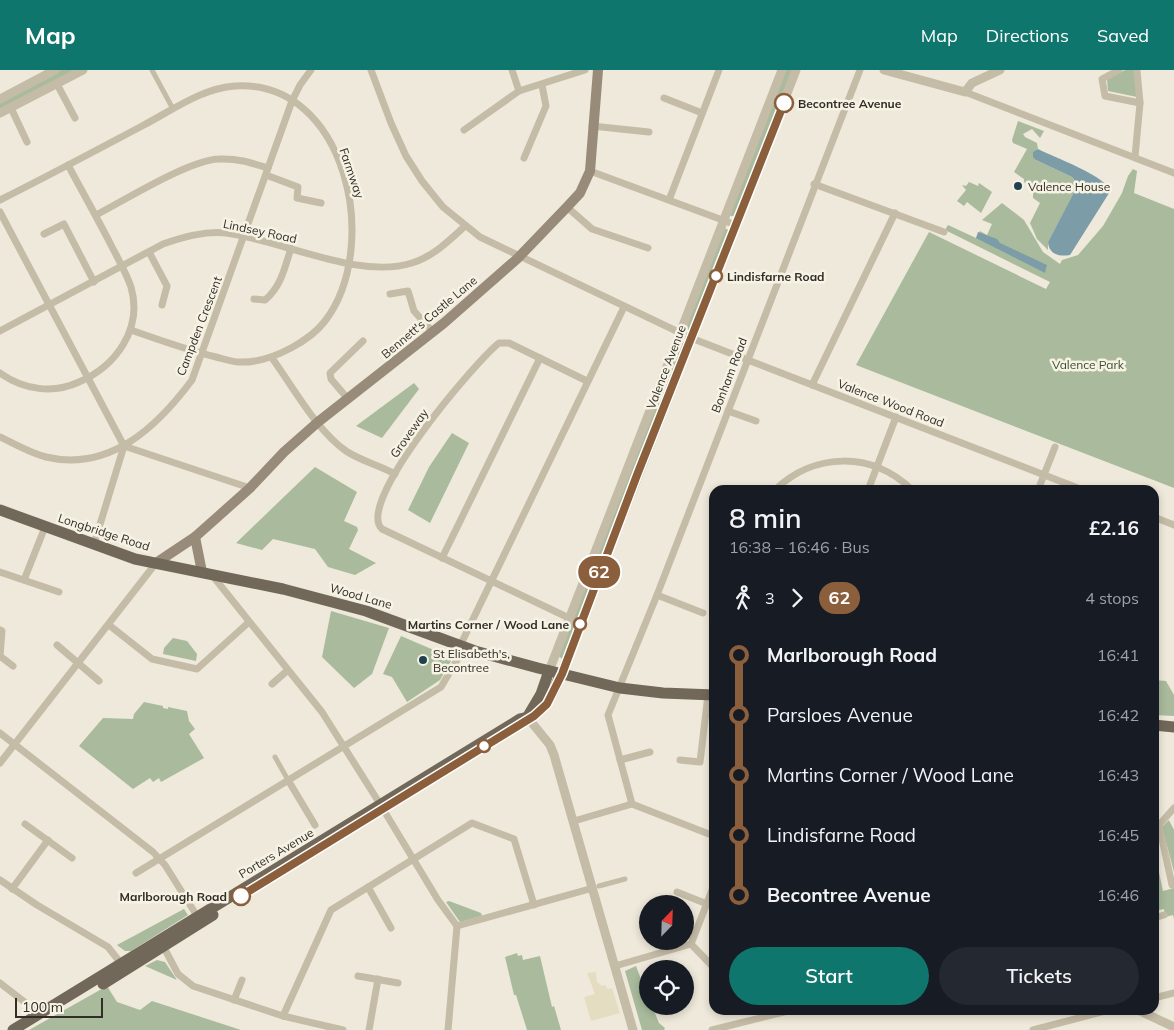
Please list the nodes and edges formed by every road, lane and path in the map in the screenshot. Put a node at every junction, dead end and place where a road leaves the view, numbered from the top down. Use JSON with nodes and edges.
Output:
{"nodes":[{"id":1,"x":55,"y":70,"type":"edge"},
{"id":2,"x":83,"y":70,"type":"edge"},
{"id":3,"x":152,"y":70,"type":"edge"},
{"id":4,"x":311,"y":70,"type":"edge"},
{"id":5,"x":371,"y":70,"type":"edge"},
{"id":6,"x":512,"y":70,"type":"edge"},
{"id":7,"x":585,"y":70,"type":"edge"},
{"id":8,"x":598,"y":70,"type":"edge"},
{"id":9,"x":719,"y":70,"type":"edge"},
{"id":10,"x":782,"y":70,"type":"edge"},
{"id":11,"x":796,"y":70,"type":"edge"},
{"id":12,"x":860,"y":70,"type":"edge"},
{"id":13,"x":884,"y":70,"type":"edge"},
{"id":14,"x":1000,"y":70,"type":"edge"},
{"id":15,"x":1119,"y":70,"type":"edge"},
{"id":16,"x":1137,"y":70,"type":"edge"},
{"id":17,"x":57,"y":84,"type":"junction"},
{"id":18,"x":542,"y":85,"type":"junction"},
{"id":19,"x":519,"y":91,"type":"junction"},
{"id":20,"x":965,"y":92,"type":"junction"},
{"id":21,"x":664,"y":98,"type":"dead end"},
{"id":22,"x":0,"y":99,"type":"edge"},
{"id":23,"x":292,"y":101,"type":"junction"},
{"id":24,"x":1140,"y":103,"type":"junction"},
{"id":25,"x":11,"y":108,"type":"junction"},
{"id":26,"x":173,"y":109,"type":"junction"},
{"id":27,"x":0,"y":113,"type":"edge"},
{"id":28,"x":702,"y":113,"type":"junction"},
{"id":29,"x":75,"y":118,"type":"dead end"},
{"id":30,"x":592,"y":126,"type":"junction"},
{"id":31,"x":464,"y":130,"type":"dead end"},
{"id":32,"x":649,"y":132,"type":"dead end"},
{"id":33,"x":27,"y":142,"type":"dead end"},
{"id":34,"x":1135,"y":157,"type":"junction"},
{"id":35,"x":524,"y":158,"type":"dead end"},
{"id":36,"x":68,"y":165,"type":"junction"},
{"id":37,"x":267,"y":171,"type":"junction"},
{"id":38,"x":590,"y":171,"type":"junction"},
{"id":39,"x":1174,"y":173,"type":"edge"},
{"id":40,"x":814,"y":184,"type":"junction"},
{"id":41,"x":0,"y":200,"type":"edge"},
{"id":42,"x":669,"y":200,"type":"junction"},
{"id":43,"x":321,"y":203,"type":"dead end"},
{"id":44,"x":567,"y":207,"type":"junction"},
{"id":45,"x":0,"y":212,"type":"edge"},
{"id":46,"x":895,"y":213,"type":"junction"},
{"id":47,"x":96,"y":215,"type":"junction"},
{"id":48,"x":723,"y":220,"type":"junction"},
{"id":49,"x":736,"y":225,"type":"junction"},
{"id":50,"x":464,"y":227,"type":"junction"},
{"id":51,"x":944,"y":232,"type":"dead end"},
{"id":52,"x":44,"y":234,"type":"dead end"},
{"id":53,"x":245,"y":237,"type":"junction"},
{"id":54,"x":291,"y":248,"type":"junction"},
{"id":55,"x":648,"y":248,"type":"dead end"},
{"id":56,"x":149,"y":252,"type":"junction"},
{"id":57,"x":518,"y":258,"type":"junction"},
{"id":58,"x":350,"y":263,"type":"junction"},
{"id":59,"x":122,"y":267,"type":"junction"},
{"id":60,"x":94,"y":282,"type":"junction"},
{"id":61,"x":390,"y":294,"type":"dead end"},
{"id":62,"x":254,"y":299,"type":"dead end"},
{"id":63,"x":50,"y":305,"type":"junction"},
{"id":64,"x":162,"y":305,"type":"dead end"},
{"id":65,"x":624,"y":307,"type":"junction"},
{"id":66,"x":130,"y":330,"type":"junction"},
{"id":67,"x":0,"y":331,"type":"edge"},
{"id":68,"x":433,"y":332,"type":"junction"},
{"id":69,"x":680,"y":332,"type":"junction"},
{"id":70,"x":691,"y":338,"type":"junction"},
{"id":71,"x":363,"y":340,"type":"dead end"},
{"id":72,"x":203,"y":354,"type":"junction"},
{"id":73,"x":272,"y":358,"type":"junction"},
{"id":74,"x":540,"y":358,"type":"junction"},
{"id":75,"x":747,"y":360,"type":"junction"},
{"id":76,"x":0,"y":373,"type":"edge"},
{"id":77,"x":88,"y":378,"type":"junction"},
{"id":78,"x":587,"y":381,"type":"junction"},
{"id":79,"x":812,"y":385,"type":"junction"},
{"id":80,"x":348,"y":399,"type":"junction"},
{"id":81,"x":728,"y":411,"type":"junction"},
{"id":82,"x":896,"y":417,"type":"junction"},
{"id":83,"x":756,"y":421,"type":"dead end"},
{"id":84,"x":318,"y":422,"type":"junction"},
{"id":85,"x":0,"y":437,"type":"edge"},
{"id":86,"x":124,"y":446,"type":"junction"},
{"id":87,"x":1055,"y":447,"type":"dead end"},
{"id":88,"x":877,"y":467,"type":"junction"},
{"id":89,"x":395,"y":474,"type":"junction"},
{"id":90,"x":1044,"y":474,"type":"junction"},
{"id":91,"x":782,"y":485,"type":"edge"},
{"id":92,"x":870,"y":485,"type":"edge"},
{"id":93,"x":906,"y":485,"type":"edge"},
{"id":94,"x":1040,"y":485,"type":"edge"},
{"id":95,"x":1071,"y":485,"type":"edge"},
{"id":96,"x":250,"y":488,"type":"junction"},
{"id":97,"x":0,"y":510,"type":"edge"},
{"id":98,"x":1159,"y":519,"type":"edge"},
{"id":99,"x":1174,"y":525,"type":"edge"},
{"id":100,"x":45,"y":527,"type":"junction"},
{"id":101,"x":195,"y":537,"type":"junction"},
{"id":102,"x":94,"y":544,"type":"junction"},
{"id":103,"x":442,"y":558,"type":"junction"},
{"id":104,"x":156,"y":563,"type":"junction"},
{"id":105,"x":0,"y":572,"type":"edge"},
{"id":106,"x":207,"y":573,"type":"junction"},
{"id":107,"x":237,"y":579,"type":"junction"},
{"id":108,"x":24,"y":580,"type":"junction"},
{"id":109,"x":490,"y":582,"type":"junction"},
{"id":110,"x":59,"y":592,"type":"dead end"},
{"id":111,"x":227,"y":594,"type":"junction"},
{"id":112,"x":657,"y":595,"type":"junction"},
{"id":113,"x":703,"y":613,"type":"dead end"},
{"id":114,"x":569,"y":618,"type":"junction"},
{"id":115,"x":249,"y":622,"type":"junction"},
{"id":116,"x":108,"y":625,"type":"junction"},
{"id":117,"x":0,"y":630,"type":"edge"},
{"id":118,"x":57,"y":645,"type":"dead end"},
{"id":119,"x":462,"y":647,"type":"junction"},
{"id":120,"x":0,"y":656,"type":"edge"},
{"id":121,"x":78,"y":663,"type":"junction"},
{"id":122,"x":13,"y":666,"type":"dead end"},
{"id":123,"x":288,"y":670,"type":"junction"},
{"id":124,"x":549,"y":671,"type":"junction"},
{"id":125,"x":562,"y":674,"type":"junction"},
{"id":126,"x":99,"y":681,"type":"dead end"},
{"id":127,"x":272,"y":684,"type":"dead end"},
{"id":128,"x":620,"y":688,"type":"junction"},
{"id":129,"x":709,"y":695,"type":"edge"},
{"id":130,"x":709,"y":707,"type":"edge"},
{"id":131,"x":528,"y":718,"type":"junction"},
{"id":132,"x":1159,"y":726,"type":"edge"},
{"id":133,"x":1174,"y":727,"type":"edge"},
{"id":134,"x":0,"y":732,"type":"edge"},
{"id":135,"x":15,"y":744,"type":"junction"},
{"id":136,"x":344,"y":746,"type":"junction"},
{"id":137,"x":650,"y":752,"type":"dead end"},
{"id":138,"x":275,"y":757,"type":"dead end"},
{"id":139,"x":620,"y":760,"type":"junction"},
{"id":140,"x":680,"y":760,"type":"dead end"},
{"id":141,"x":0,"y":762,"type":"edge"},
{"id":142,"x":288,"y":780,"type":"junction"},
{"id":143,"x":632,"y":804,"type":"junction"},
{"id":144,"x":382,"y":806,"type":"junction"},
{"id":145,"x":1174,"y":808,"type":"edge"},
{"id":146,"x":574,"y":821,"type":"junction"},
{"id":147,"x":1159,"y":821,"type":"edge"},
{"id":148,"x":25,"y":824,"type":"dead end"},
{"id":149,"x":315,"y":825,"type":"dead end"},
{"id":150,"x":709,"y":834,"type":"edge"},
{"id":151,"x":1159,"y":835,"type":"edge"},
{"id":152,"x":48,"y":840,"type":"junction"},
{"id":153,"x":72,"y":858,"type":"dead end"},
{"id":154,"x":414,"y":858,"type":"junction"},
{"id":155,"x":159,"y":859,"type":"junction"},
{"id":156,"x":136,"y":873,"type":"dead end"},
{"id":157,"x":625,"y":878,"type":"dead end"},
{"id":158,"x":0,"y":880,"type":"edge"},
{"id":159,"x":1172,"y":885,"type":"dead end"},
{"id":160,"x":368,"y":887,"type":"junction"},
{"id":161,"x":596,"y":887,"type":"junction"},
{"id":162,"x":12,"y":888,"type":"junction"},
{"id":163,"x":677,"y":892,"type":"dead end"},
{"id":164,"x":709,"y":899,"type":"edge"},
{"id":165,"x":707,"y":904,"type":"junction"},
{"id":166,"x":534,"y":905,"type":"junction"},
{"id":167,"x":1164,"y":915,"type":"dead end"},
{"id":168,"x":197,"y":916,"type":"junction"},
{"id":169,"x":1159,"y":916,"type":"edge"},
{"id":170,"x":457,"y":926,"type":"junction"},
{"id":171,"x":391,"y":928,"type":"dead end"},
{"id":172,"x":694,"y":936,"type":"edge"},
{"id":173,"x":162,"y":943,"type":"junction"},
{"id":174,"x":694,"y":947,"type":"edge"},
{"id":175,"x":670,"y":950,"type":"edge"},
{"id":176,"x":709,"y":963,"type":"edge"},
{"id":177,"x":615,"y":966,"type":"junction"},
{"id":178,"x":124,"y":967,"type":"junction"},
{"id":179,"x":358,"y":976,"type":"dead end"},
{"id":180,"x":378,"y":979,"type":"junction"},
{"id":181,"x":242,"y":980,"type":"dead end"},
{"id":182,"x":0,"y":983,"type":"edge"},
{"id":183,"x":398,"y":983,"type":"dead end"},
{"id":184,"x":1174,"y":993,"type":"edge"},
{"id":185,"x":1159,"y":997,"type":"edge"},
{"id":186,"x":234,"y":1000,"type":"junction"},
{"id":187,"x":40,"y":1014,"type":"junction"},
{"id":188,"x":772,"y":1015,"type":"edge"},
{"id":189,"x":1090,"y":1015,"type":"edge"},
{"id":190,"x":1149,"y":1015,"type":"edge"},
{"id":191,"x":283,"y":1016,"type":"junction"},
{"id":192,"x":1174,"y":1027,"type":"edge"},
{"id":193,"x":13,"y":1030,"type":"edge"},
{"id":194,"x":22,"y":1030,"type":"edge"},
{"id":195,"x":343,"y":1030,"type":"edge"},
{"id":196,"x":369,"y":1030,"type":"edge"},
{"id":197,"x":448,"y":1030,"type":"edge"},
{"id":198,"x":633,"y":1030,"type":"edge"},
{"id":199,"x":712,"y":1030,"type":"edge"},
{"id":200,"x":1033,"y":1030,"type":"edge"}],
"edges":[{"from":1,"to":22,"type":"street"},
{"from":2,"to":17,"type":"street"},
{"from":3,"to":26,"type":"street"},
{"from":4,"to":23,"type":"street","name":"Campden Crescent"},
{"from":5,"to":50,"type":"street"},
{"from":6,"to":19,"type":"street"},
{"from":7,"to":18,"type":"street"},
{"from":8,"to":30,"type":"main road","name":"Bennett's Castle Lane"},
{"from":9,"to":28,"type":"street"},
{"from":10,"to":48,"type":"street","name":"Valence Avenue"},
{"from":11,"to":49,"type":"street","name":"Valence Avenue"},
{"from":12,"to":40,"type":"street","name":"Bonham Road"},
{"from":13,"to":20,"type":"street"},
{"from":14,"to":20,"type":"street"},
{"from":15,"to":24,"type":"street"},
{"from":16,"to":24,"type":"street"},
{"from":17,"to":25,"type":"street"},
{"from":17,"to":29,"type":"street"},
{"from":18,"to":19,"type":"street"},
{"from":18,"to":35,"type":"street"},
{"from":19,"to":31,"type":"street"},
{"from":20,"to":34,"type":"street"},
{"from":21,"to":28,"type":"street"},
{"from":23,"to":26,"type":"street","name":"Farmway"},
{"from":23,"to":37,"type":"street","name":"Campden Crescent"},
{"from":23,"to":58,"type":"street","name":"Farmway"},
{"from":24,"to":34,"type":"street"},
{"from":25,"to":27,"type":"street"},
{"from":25,"to":33,"type":"street"},
{"from":26,"to":36,"type":"street","name":"Farmway"},
{"from":28,"to":42,"type":"street"},
{"from":30,"to":32,"type":"street"},
{"from":30,"to":38,"type":"main road","name":"Bennett's Castle Lane"},
{"from":34,"to":39,"type":"street"},
{"from":36,"to":41,"type":"street","name":"Farmway"},
{"from":36,"to":47,"type":"street"},
{"from":37,"to":43,"type":"street"},
{"from":37,"to":47,"type":"street"},
{"from":37,"to":53,"type":"street","name":"Campden Crescent"},
{"from":38,"to":42,"type":"street"},
{"from":38,"to":44,"type":"main road","name":"Bennett's Castle Lane"},
{"from":40,"to":46,"type":"street"},
{"from":40,"to":75,"type":"street","name":"Bonham Road"},
{"from":42,"to":48,"type":"street"},
{"from":44,"to":55,"type":"street"},
{"from":44,"to":57,"type":"main road","name":"Bennett's Castle Lane"},
{"from":45,"to":63,"type":"street"},
{"from":46,"to":51,"type":"street"},
{"from":46,"to":79,"type":"street"},
{"from":47,"to":59,"type":"street"},
{"from":48,"to":49,"type":"street"},
{"from":48,"to":69,"type":"street","name":"Valence Avenue"},
{"from":49,"to":70,"type":"street","name":"Valence Avenue"},
{"from":50,"to":57,"type":"street"},
{"from":50,"to":58,"type":"street","name":"Lindsey Road"},
{"from":52,"to":60,"type":"street"},
{"from":53,"to":54,"type":"street","name":"Lindsey Road"},
{"from":53,"to":56,"type":"street","name":"Lindsey Road"},
{"from":53,"to":72,"type":"street","name":"Campden Crescent"},
{"from":54,"to":58,"type":"street","name":"Lindsey Road"},
{"from":54,"to":62,"type":"street"},
{"from":56,"to":59,"type":"street","name":"Lindsey Road"},
{"from":56,"to":64,"type":"street"},
{"from":57,"to":65,"type":"street"},
{"from":57,"to":68,"type":"main road","name":"Bennett's Castle Lane"},
{"from":58,"to":73,"type":"street","name":"Farmway"},
{"from":59,"to":60,"type":"street","name":"Lindsey Road"},
{"from":59,"to":66,"type":"street"},
{"from":60,"to":63,"type":"street","name":"Lindsey Road"},
{"from":61,"to":68,"type":"street"},
{"from":63,"to":67,"type":"street","name":"Lindsey Road"},
{"from":63,"to":77,"type":"street"},
{"from":65,"to":69,"type":"street"},
{"from":65,"to":78,"type":"street"},
{"from":66,"to":72,"type":"street","name":"Farmway"},
{"from":66,"to":77,"type":"street"},
{"from":68,"to":80,"type":"main road","name":"Bennett's Castle Lane"},
{"from":69,"to":70,"type":"street"},
{"from":69,"to":114,"type":"street","name":"Valence Avenue"},
{"from":70,"to":75,"type":"street","name":"Valence Wood Road"},
{"from":70,"to":125,"type":"street","name":"Valence Avenue"},
{"from":71,"to":80,"type":"street"},
{"from":72,"to":73,"type":"street","name":"Farmway"},
{"from":72,"to":86,"type":"street","name":"Campden Crescent"},
{"from":73,"to":84,"type":"street"},
{"from":74,"to":78,"type":"street","name":"Groveway"},
{"from":74,"to":89,"type":"street","name":"Groveway"},
{"from":74,"to":103,"type":"street"},
{"from":75,"to":79,"type":"street","name":"Valence Wood Road"},
{"from":75,"to":81,"type":"street","name":"Bonham Road"},
{"from":76,"to":77,"type":"street"},
{"from":77,"to":86,"type":"street"},
{"from":78,"to":109,"type":"street"},
{"from":79,"to":82,"type":"street","name":"Valence Wood Road"},
{"from":80,"to":84,"type":"main road","name":"Bennett's Castle Lane"},
{"from":81,"to":83,"type":"street"},
{"from":81,"to":112,"type":"street","name":"Bonham Road"},
{"from":82,"to":88,"type":"street"},
{"from":82,"to":90,"type":"street","name":"Valence Wood Road"},
{"from":84,"to":89,"type":"street"},
{"from":84,"to":96,"type":"main road","name":"Bennett's Castle Lane"},
{"from":85,"to":86,"type":"street","name":"Campden Crescent"},
{"from":86,"to":96,"type":"street"},
{"from":86,"to":102,"type":"street"},
{"from":87,"to":90,"type":"street"},
{"from":88,"to":91,"type":"street"},
{"from":88,"to":92,"type":"street"},
{"from":88,"to":93,"type":"street"},
{"from":89,"to":103,"type":"street","name":"Groveway"},
{"from":90,"to":94,"type":"street"},
{"from":90,"to":95,"type":"street","name":"Valence Wood Road"},
{"from":96,"to":101,"type":"main road","name":"Bennett's Castle Lane"},
{"from":97,"to":100,"type":"main road","name":"Longbridge Road"},
{"from":98,"to":99,"type":"street"},
{"from":100,"to":102,"type":"main road","name":"Longbridge Road"},
{"from":100,"to":108,"type":"street"},
{"from":101,"to":104,"type":"main road","name":"Bennett's Castle Lane"},
{"from":101,"to":106,"type":"main road"},
{"from":102,"to":104,"type":"main road","name":"Longbridge Road"},
{"from":103,"to":109,"type":"street","name":"Groveway"},
{"from":104,"to":106,"type":"main road","name":"Longbridge Road"},
{"from":104,"to":116,"type":"street"},
{"from":105,"to":108,"type":"street"},
{"from":106,"to":107,"type":"main road","name":"Wood Lane"},
{"from":106,"to":111,"type":"street"},
{"from":107,"to":111,"type":"street"},
{"from":107,"to":119,"type":"main road","name":"Wood Lane"},
{"from":108,"to":110,"type":"street"},
{"from":109,"to":114,"type":"street","name":"Groveway"},
{"from":109,"to":119,"type":"street"},
{"from":111,"to":115,"type":"street"},
{"from":112,"to":113,"type":"street"},
{"from":112,"to":128,"type":"street","name":"Bonham Road"},
{"from":114,"to":124,"type":"street","name":"Valence Avenue"},
{"from":115,"to":116,"type":"street"},
{"from":115,"to":123,"type":"street"},
{"from":116,"to":121,"type":"street"},
{"from":117,"to":120,"type":"street"},
{"from":118,"to":121,"type":"street"},
{"from":119,"to":124,"type":"main road","name":"Wood Lane"},
{"from":119,"to":136,"type":"street"},
{"from":120,"to":122,"type":"street"},
{"from":121,"to":126,"type":"street"},
{"from":121,"to":135,"type":"street"},
{"from":123,"to":127,"type":"street"},
{"from":123,"to":136,"type":"street"},
{"from":124,"to":125,"type":"main road","name":"Wood Lane"},
{"from":124,"to":131,"type":"main road"},
{"from":125,"to":128,"type":"main road","name":"Wood Lane"},
{"from":125,"to":131,"type":"main road","name":"Porters Avenue"},
{"from":128,"to":129,"type":"main road","name":"Wood Lane"},
{"from":128,"to":139,"type":"street","name":"Bonham Road"},
{"from":130,"to":140,"type":"street"},
{"from":131,"to":144,"type":"main road","name":"Porters Avenue"},
{"from":131,"to":146,"type":"street"},
{"from":132,"to":133,"type":"main road"},
{"from":134,"to":135,"type":"street"},
{"from":135,"to":141,"type":"street"},
{"from":135,"to":155,"type":"street"},
{"from":136,"to":142,"type":"street"},
{"from":136,"to":144,"type":"street"},
{"from":137,"to":139,"type":"street"},
{"from":138,"to":142,"type":"street"},
{"from":139,"to":143,"type":"street","name":"Bonham Road"},
{"from":142,"to":149,"type":"street"},
{"from":142,"to":155,"type":"street"},
{"from":143,"to":146,"type":"street"},
{"from":143,"to":150,"type":"street"},
{"from":144,"to":154,"type":"street"},
{"from":144,"to":168,"type":"main road","name":"Porters Avenue"},
{"from":144,"to":173,"type":"main road","name":"Porters Avenue"},
{"from":145,"to":147,"type":"street"},
{"from":146,"to":161,"type":"street"},
{"from":148,"to":152,"type":"street"},
{"from":151,"to":159,"type":"street"},
{"from":152,"to":153,"type":"street"},
{"from":152,"to":162,"type":"street"},
{"from":154,"to":160,"type":"street"},
{"from":154,"to":166,"type":"street"},
{"from":154,"to":170,"type":"street"},
{"from":155,"to":156,"type":"street"},
{"from":155,"to":168,"type":"street"},
{"from":157,"to":161,"type":"street"},
{"from":158,"to":162,"type":"street"},
{"from":160,"to":171,"type":"street"},
{"from":160,"to":191,"type":"street"},
{"from":161,"to":166,"type":"street"},
{"from":161,"to":177,"type":"street"},
{"from":162,"to":178,"type":"street"},
{"from":163,"to":165,"type":"street"},
{"from":164,"to":165,"type":"street"},
{"from":165,"to":172,"type":"street"},
{"from":166,"to":170,"type":"street"},
{"from":167,"to":169,"type":"street"},
{"from":168,"to":173,"type":"main road","name":"Porters Avenue"},
{"from":170,"to":197,"type":"street"},
{"from":173,"to":178,"type":"main road","name":"Porters Avenue"},
{"from":173,"to":186,"type":"street"},
{"from":174,"to":176,"type":"street"},
{"from":175,"to":177,"type":"street"},
{"from":177,"to":198,"type":"street"},
{"from":178,"to":187,"type":"main road","name":"Porters Avenue"},
{"from":178,"to":194,"type":"main road","name":"Porters Avenue"},
{"from":179,"to":180,"type":"street"},
{"from":180,"to":183,"type":"street"},
{"from":180,"to":196,"type":"street"},
{"from":181,"to":186,"type":"street"},
{"from":182,"to":187,"type":"street"},
{"from":184,"to":185,"type":"street"},
{"from":186,"to":191,"type":"street"},
{"from":187,"to":193,"type":"main road","name":"Porters Avenue"},
{"from":188,"to":199,"type":"street"},
{"from":189,"to":200,"type":"street"},
{"from":190,"to":192,"type":"street"},
{"from":191,"to":195,"type":"street"}]}
